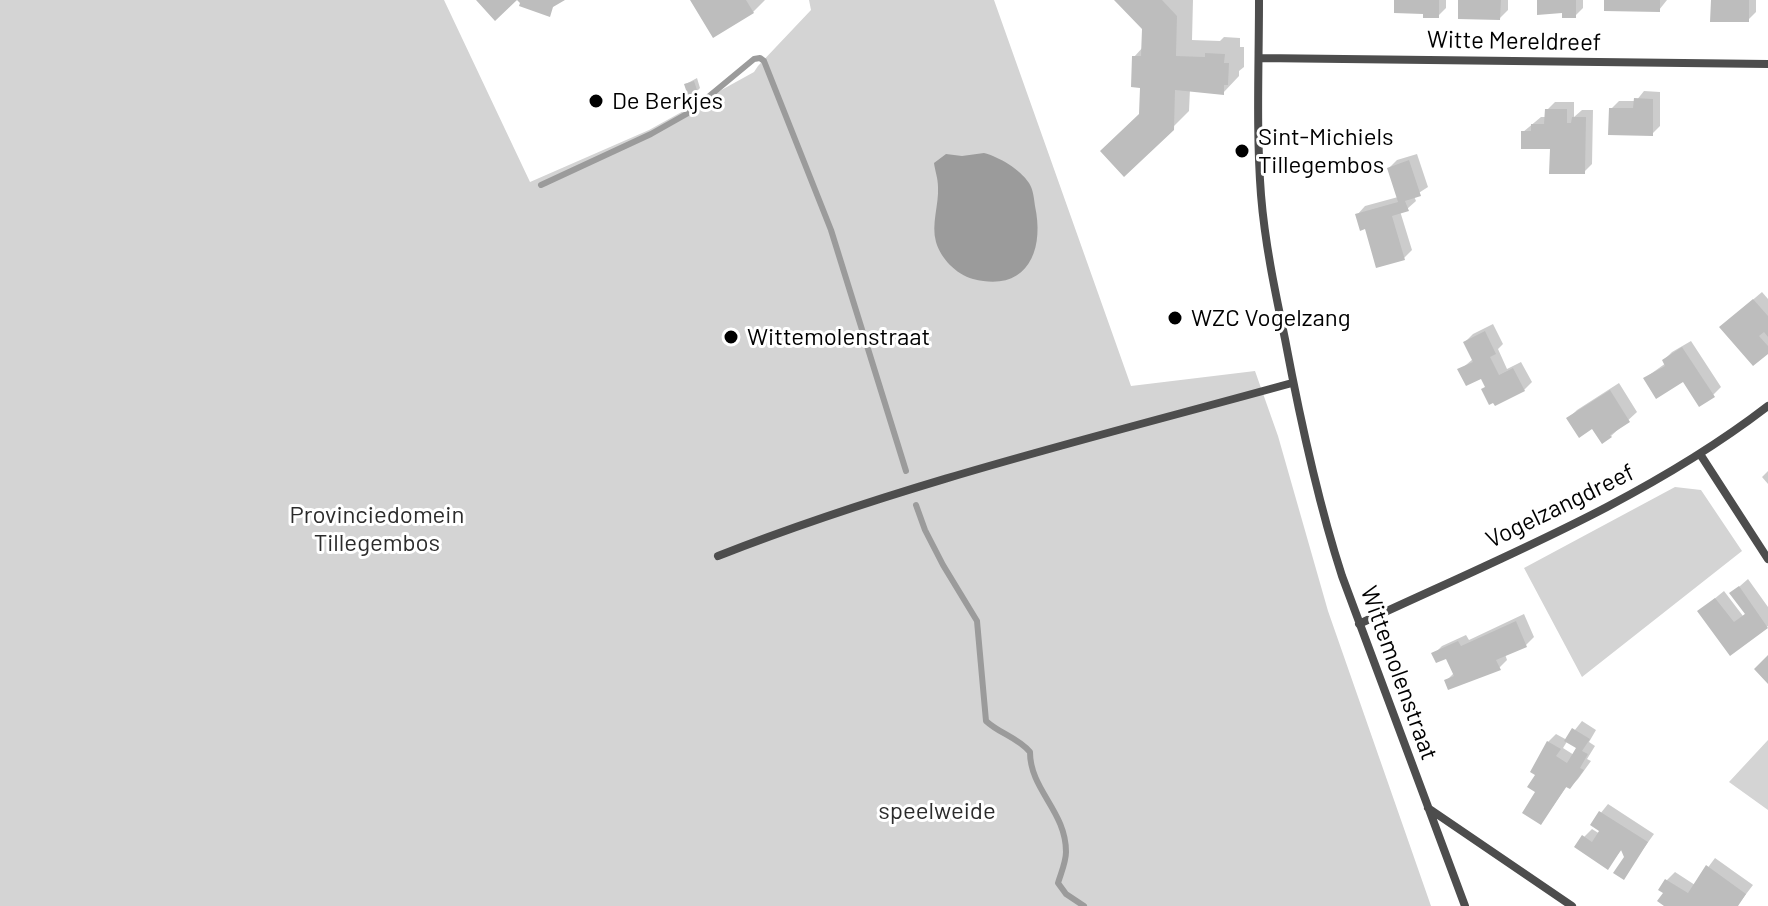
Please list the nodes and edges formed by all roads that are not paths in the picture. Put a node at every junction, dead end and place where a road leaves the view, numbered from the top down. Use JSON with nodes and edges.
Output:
{"nodes":[{"id":1,"x":1259,"y":0,"type":"edge"},
{"id":2,"x":1259,"y":58,"type":"junction"},
{"id":3,"x":1768,"y":64,"type":"edge"},
{"id":4,"x":1292,"y":383,"type":"junction"},
{"id":5,"x":1768,"y":406,"type":"edge"},
{"id":6,"x":1700,"y":454,"type":"junction"},
{"id":7,"x":718,"y":556,"type":"dead end"},
{"id":8,"x":1768,"y":559,"type":"edge"},
{"id":9,"x":1359,"y":624,"type":"junction"},
{"id":10,"x":1428,"y":808,"type":"junction"},
{"id":11,"x":1465,"y":906,"type":"edge"},
{"id":12,"x":1572,"y":906,"type":"edge"}],
"edges":[{"from":1,"to":2,"type":"street","name":"Wittemolenstraat"},
{"from":2,"to":3,"type":"street","name":"Witte Mereldreef"},
{"from":2,"to":4,"type":"street","name":"Wittemolenstraat"},
{"from":4,"to":7,"type":"street"},
{"from":4,"to":9,"type":"street","name":"Wittemolenstraat"},
{"from":5,"to":6,"type":"street","name":"Vogelzangdreef"},
{"from":6,"to":8,"type":"street"},
{"from":6,"to":9,"type":"street","name":"Vogelzangdreef"},
{"from":9,"to":10,"type":"street","name":"Wittemolenstraat"},
{"from":10,"to":11,"type":"street","name":"Wittemolenstraat"},
{"from":10,"to":12,"type":"street"}]}
